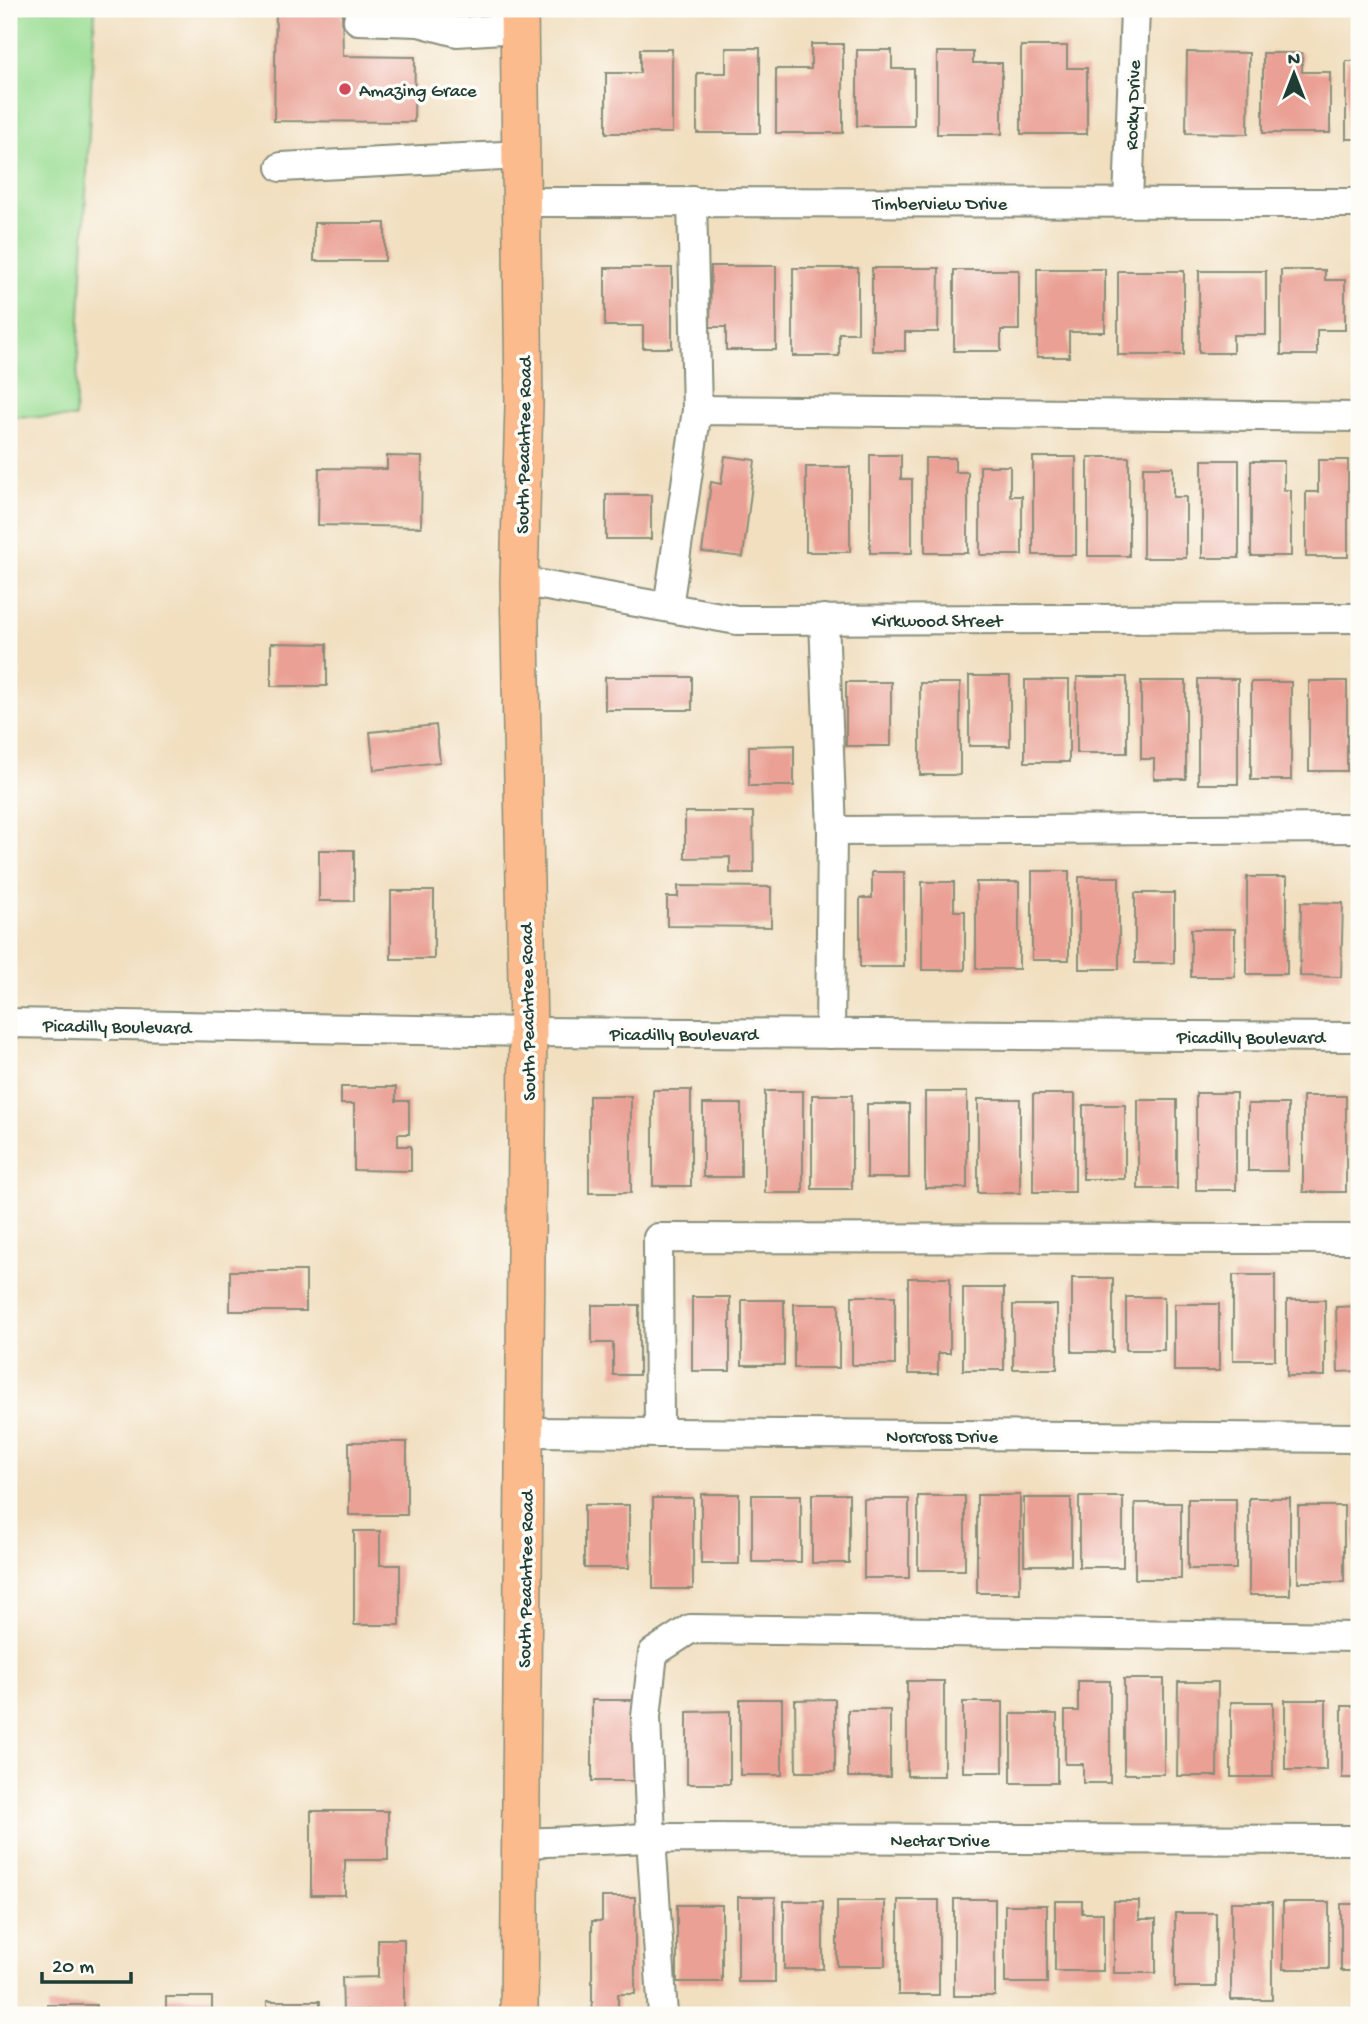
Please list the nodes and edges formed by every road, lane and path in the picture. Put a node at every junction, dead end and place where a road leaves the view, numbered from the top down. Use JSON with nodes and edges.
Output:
{"nodes":[{"id":1,"x":1135,"y":9,"type":"edge"},
{"id":2,"x":518,"y":19,"type":"edge"},
{"id":3,"x":358,"y":20,"type":"dead end"},
{"id":4,"x":522,"y":155,"type":"junction"},
{"id":5,"x":281,"y":167,"type":"dead end"},
{"id":6,"x":692,"y":201,"type":"junction"},
{"id":7,"x":522,"y":202,"type":"junction"},
{"id":8,"x":1128,"y":202,"type":"junction"},
{"id":9,"x":1359,"y":203,"type":"edge"},
{"id":10,"x":697,"y":410,"type":"junction"},
{"id":11,"x":1359,"y":417,"type":"edge"},
{"id":12,"x":519,"y":581,"type":"junction"},
{"id":13,"x":668,"y":607,"type":"junction"},
{"id":14,"x":1359,"y":618,"type":"edge"},
{"id":15,"x":824,"y":619,"type":"junction"},
{"id":16,"x":1359,"y":828,"type":"edge"},
{"id":17,"x":832,"y":831,"type":"junction"},
{"id":18,"x":9,"y":1023,"type":"edge"},
{"id":19,"x":528,"y":1032,"type":"junction"},
{"id":20,"x":830,"y":1034,"type":"junction"},
{"id":21,"x":1359,"y":1037,"type":"edge"},
{"id":22,"x":1359,"y":1239,"type":"edge"},
{"id":23,"x":525,"y":1432,"type":"junction"},
{"id":24,"x":659,"y":1433,"type":"junction"},
{"id":25,"x":1359,"y":1438,"type":"edge"},
{"id":26,"x":1359,"y":1637,"type":"edge"},
{"id":27,"x":651,"y":1838,"type":"junction"},
{"id":28,"x":1359,"y":1840,"type":"edge"},
{"id":29,"x":521,"y":1843,"type":"junction"},
{"id":30,"x":519,"y":2015,"type":"edge"},
{"id":31,"x":663,"y":2015,"type":"edge"}],
"edges":[{"from":1,"to":8,"type":"street","name":"Rocky Drive"},
{"from":2,"to":3,"type":"street"},
{"from":2,"to":4,"type":"main road","name":"South Peachtree Road"},
{"from":4,"to":5,"type":"street"},
{"from":4,"to":7,"type":"main road","name":"South Peachtree Road"},
{"from":6,"to":7,"type":"street","name":"Timberview Drive"},
{"from":6,"to":8,"type":"street","name":"Timberview Drive"},
{"from":6,"to":10,"type":"street"},
{"from":7,"to":12,"type":"main road","name":"South Peachtree Road"},
{"from":8,"to":9,"type":"street","name":"Timberview Drive"},
{"from":10,"to":11,"type":"street"},
{"from":10,"to":13,"type":"street"},
{"from":12,"to":13,"type":"street","name":"Kirkwood Street"},
{"from":12,"to":19,"type":"main road","name":"South Peachtree Road"},
{"from":13,"to":15,"type":"street","name":"Kirkwood Street"},
{"from":14,"to":15,"type":"street","name":"Kirkwood Street"},
{"from":15,"to":17,"type":"street"},
{"from":16,"to":17,"type":"street"},
{"from":17,"to":20,"type":"street"},
{"from":18,"to":19,"type":"street","name":"Picadilly Boulevard"},
{"from":19,"to":20,"type":"street","name":"Picadilly Boulevard"},
{"from":19,"to":23,"type":"main road","name":"South Peachtree Road"},
{"from":20,"to":21,"type":"street","name":"Picadilly Boulevard"},
{"from":22,"to":24,"type":"street"},
{"from":23,"to":24,"type":"street","name":"Norcross Drive"},
{"from":23,"to":29,"type":"main road","name":"South Peachtree Road"},
{"from":24,"to":25,"type":"street","name":"Norcross Drive"},
{"from":26,"to":27,"type":"street"},
{"from":27,"to":28,"type":"street","name":"Nectar Drive"},
{"from":27,"to":29,"type":"street","name":"Nectar Drive"},
{"from":27,"to":31,"type":"street"},
{"from":29,"to":30,"type":"main road","name":"South Peachtree Road"}]}
